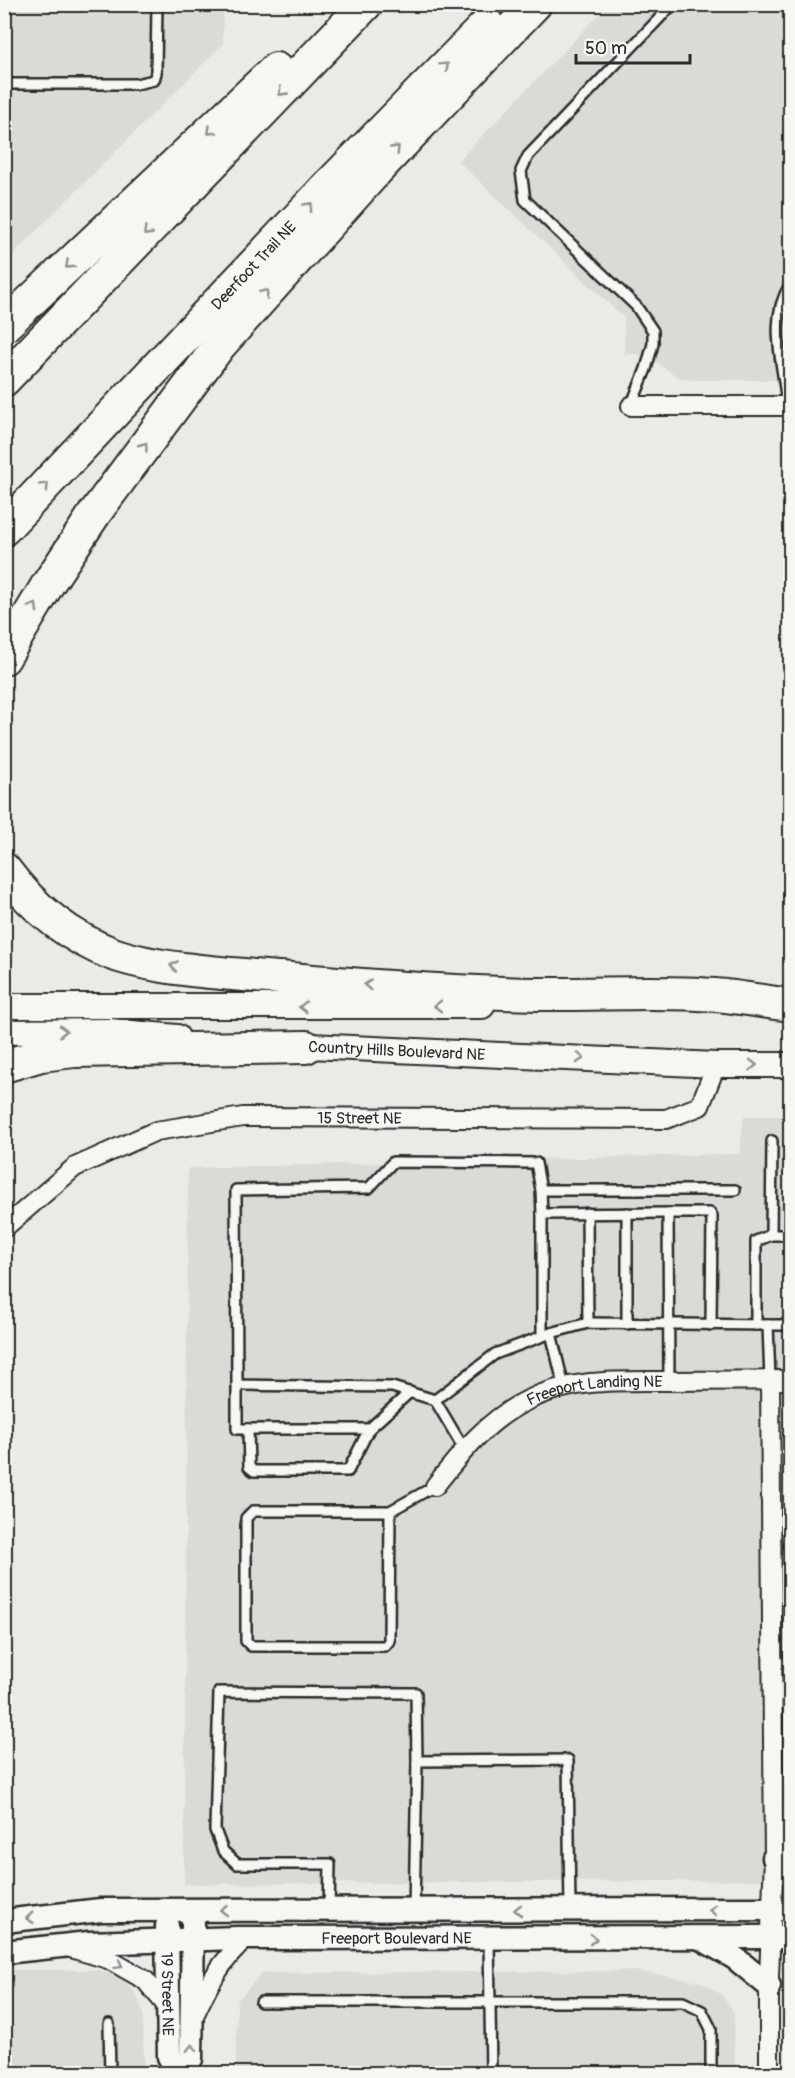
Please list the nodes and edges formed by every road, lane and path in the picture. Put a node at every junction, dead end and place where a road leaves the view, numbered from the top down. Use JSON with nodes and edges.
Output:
{"nodes":[{"id":1,"x":157,"y":4,"type":"edge"},
{"id":2,"x":345,"y":4,"type":"edge"},
{"id":3,"x":366,"y":4,"type":"edge"},
{"id":4,"x":506,"y":4,"type":"edge"},
{"id":5,"x":535,"y":4,"type":"edge"},
{"id":6,"x":673,"y":4,"type":"edge"},
{"id":7,"x":4,"y":84,"type":"edge"},
{"id":8,"x":790,"y":285,"type":"edge"},
{"id":9,"x":4,"y":326,"type":"edge"},
{"id":10,"x":4,"y":380,"type":"edge"},
{"id":11,"x":631,"y":406,"type":"joint"},
{"id":12,"x":789,"y":406,"type":"edge"},
{"id":13,"x":4,"y":529,"type":"edge"},
{"id":14,"x":4,"y":658,"type":"edge"},
{"id":15,"x":4,"y":869,"type":"edge"},
{"id":16,"x":787,"y":1004,"type":"edge"},
{"id":17,"x":4,"y":1006,"type":"edge"},
{"id":18,"x":4,"y":1032,"type":"edge"},
{"id":19,"x":306,"y":1047,"type":"junction"},
{"id":20,"x":716,"y":1065,"type":"junction"},
{"id":21,"x":790,"y":1065,"type":"edge"},
{"id":22,"x":4,"y":1066,"type":"edge"},
{"id":23,"x":772,"y":1141,"type":"dead end"},
{"id":24,"x":542,"y":1190,"type":"junction"},
{"id":25,"x":735,"y":1190,"type":"dead end"},
{"id":26,"x":587,"y":1213,"type":"junction"},
{"id":27,"x":627,"y":1213,"type":"junction"},
{"id":28,"x":668,"y":1213,"type":"junction"},
{"id":29,"x":542,"y":1214,"type":"junction"},
{"id":30,"x":4,"y":1228,"type":"edge"},
{"id":31,"x":771,"y":1235,"type":"junction"},
{"id":32,"x":790,"y":1235,"type":"edge"},
{"id":33,"x":588,"y":1323,"type":"junction"},
{"id":34,"x":627,"y":1324,"type":"junction"},
{"id":35,"x":668,"y":1324,"type":"junction"},
{"id":36,"x":711,"y":1325,"type":"junction"},
{"id":37,"x":756,"y":1325,"type":"junction"},
{"id":38,"x":768,"y":1325,"type":"junction"},
{"id":39,"x":790,"y":1325,"type":"edge"},
{"id":40,"x":546,"y":1334,"type":"junction"},
{"id":41,"x":770,"y":1380,"type":"junction"},
{"id":42,"x":790,"y":1380,"type":"edge"},
{"id":43,"x":669,"y":1381,"type":"junction"},
{"id":44,"x":237,"y":1385,"type":"junction"},
{"id":45,"x":564,"y":1387,"type":"junction"},
{"id":46,"x":410,"y":1392,"type":"junction"},
{"id":47,"x":435,"y":1400,"type":"junction"},
{"id":48,"x":248,"y":1429,"type":"junction"},
{"id":49,"x":369,"y":1429,"type":"junction"},
{"id":50,"x":465,"y":1449,"type":"junction"},
{"id":51,"x":435,"y":1486,"type":"joint"},
{"id":52,"x":390,"y":1511,"type":"junction"},
{"id":53,"x":781,"y":1663,"type":"edge"},
{"id":54,"x":417,"y":1761,"type":"junction"},
{"id":55,"x":774,"y":1858,"type":"junction"},
{"id":56,"x":790,"y":1875,"type":"edge"},
{"id":57,"x":781,"y":1909,"type":"edge"},
{"id":58,"x":167,"y":1910,"type":"junction"},
{"id":59,"x":193,"y":1910,"type":"junction"},
{"id":60,"x":329,"y":1910,"type":"junction"},
{"id":61,"x":414,"y":1910,"type":"junction"},
{"id":62,"x":570,"y":1910,"type":"junction"},
{"id":63,"x":4,"y":1921,"type":"edge"},
{"id":64,"x":781,"y":1937,"type":"edge"},
{"id":65,"x":247,"y":1938,"type":"junction"},
{"id":66,"x":489,"y":1938,"type":"junction"},
{"id":67,"x":194,"y":1939,"type":"junction"},
{"id":68,"x":700,"y":1939,"type":"junction"},
{"id":69,"x":168,"y":1940,"type":"junction"},
{"id":70,"x":64,"y":1945,"type":"junction"},
{"id":71,"x":4,"y":1952,"type":"edge"},
{"id":72,"x":769,"y":1986,"type":"junction"},
{"id":73,"x":490,"y":2001,"type":"junction"},
{"id":74,"x":261,"y":2002,"type":"dead end"},
{"id":75,"x":167,"y":2006,"type":"junction"},
{"id":76,"x":192,"y":2020,"type":"junction"},
{"id":77,"x":109,"y":2024,"type":"dead end"},
{"id":78,"x":110,"y":2073,"type":"edge"},
{"id":79,"x":182,"y":2073,"type":"edge"},
{"id":80,"x":491,"y":2073,"type":"edge"},
{"id":81,"x":711,"y":2073,"type":"edge"},
{"id":82,"x":769,"y":2073,"type":"edge"}],
"edges":[{"from":1,"to":7,"type":"lane"},
{"from":2,"to":9,"type":"highway","one_way":true},
{"from":3,"to":10,"type":"highway","one_way":true},
{"from":13,"to":4,"type":"highway","name":"Deerfoot Trail NE","one_way":true},
{"from":14,"to":5,"type":"highway","one_way":true},
{"from":6,"to":11,"type":"lane"},
{"from":8,"to":12,"type":"lane"},
{"from":11,"to":12,"type":"street"},
{"from":16,"to":15,"type":"highway","one_way":true},
{"from":16,"to":17,"type":"main road","one_way":true},
{"from":18,"to":19,"type":"main road","name":"Country Hills Boulevard NE","one_way":true},
{"from":19,"to":20,"type":"main road","name":"Country Hills Boulevard NE","one_way":true},
{"from":19,"to":22,"type":"highway"},
{"from":20,"to":21,"type":"main road","name":"Country Hills Boulevard NE","one_way":true},
{"from":20,"to":30,"type":"street","name":"15 Street NE"},
{"from":23,"to":31,"type":"lane"},
{"from":24,"to":25,"type":"lane"},
{"from":24,"to":29,"type":"lane"},
{"from":24,"to":44,"type":"lane"},
{"from":26,"to":27,"type":"lane"},
{"from":26,"to":29,"type":"lane"},
{"from":26,"to":33,"type":"lane"},
{"from":27,"to":28,"type":"lane"},
{"from":27,"to":34,"type":"lane"},
{"from":28,"to":35,"type":"lane"},
{"from":28,"to":36,"type":"lane"},
{"from":29,"to":40,"type":"lane"},
{"from":31,"to":32,"type":"lane"},
{"from":31,"to":37,"type":"lane"},
{"from":33,"to":34,"type":"lane"},
{"from":33,"to":40,"type":"lane"},
{"from":34,"to":35,"type":"lane"},
{"from":35,"to":36,"type":"lane"},
{"from":35,"to":43,"type":"lane"},
{"from":36,"to":37,"type":"lane"},
{"from":37,"to":38,"type":"lane"},
{"from":38,"to":39,"type":"lane"},
{"from":38,"to":41,"type":"lane"},
{"from":40,"to":45,"type":"lane"},
{"from":40,"to":47,"type":"lane"},
{"from":41,"to":42,"type":"street","name":"Freeport Landing NE"},
{"from":41,"to":43,"type":"street","name":"Freeport Landing NE"},
{"from":41,"to":53,"type":"street"},
{"from":43,"to":45,"type":"street","name":"Freeport Landing NE"},
{"from":44,"to":46,"type":"lane"},
{"from":44,"to":48,"type":"lane"},
{"from":45,"to":50,"type":"street","name":"Freeport Landing NE"},
{"from":46,"to":47,"type":"lane"},
{"from":46,"to":49,"type":"lane"},
{"from":47,"to":50,"type":"lane"},
{"from":48,"to":49,"type":"lane"},
{"from":48,"to":49,"type":"lane"},
{"from":50,"to":51,"type":"street","name":"Freeport Landing NE"},
{"from":51,"to":52,"type":"lane"},
{"from":52,"to":52,"type":"lane"},
{"from":53,"to":55,"type":"street"},
{"from":54,"to":60,"type":"lane"},
{"from":54,"to":61,"type":"lane"},
{"from":54,"to":62,"type":"lane"},
{"from":55,"to":56,"type":"street"},
{"from":55,"to":57,"type":"street"},
{"from":57,"to":62,"type":"street","name":"Freeport Boulevard NE","one_way":true},
{"from":57,"to":64,"type":"street"},
{"from":58,"to":59,"type":"street","name":"Freeport Boulevard NE"},
{"from":58,"to":63,"type":"street","name":"Freeport Boulevard NE","one_way":true},
{"from":58,"to":69,"type":"street","name":"19 Street NE"},
{"from":60,"to":59,"type":"street","name":"Freeport Boulevard NE","one_way":true},
{"from":59,"to":67,"type":"street","name":"19 Street NE"},
{"from":60,"to":61,"type":"street","name":"Freeport Boulevard NE"},
{"from":62,"to":61,"type":"street","name":"Freeport Boulevard NE","one_way":true},
{"from":64,"to":68,"type":"street","name":"Freeport Boulevard NE"},
{"from":64,"to":72,"type":"street"},
{"from":65,"to":66,"type":"street","name":"Freeport Boulevard NE"},
{"from":65,"to":67,"type":"street","name":"Freeport Boulevard NE"},
{"from":65,"to":76,"type":"street"},
{"from":66,"to":68,"type":"street","name":"Freeport Boulevard NE","one_way":true},
{"from":66,"to":73,"type":"lane"},
{"from":67,"to":69,"type":"street","name":"Freeport Boulevard NE"},
{"from":67,"to":76,"type":"street","name":"19 Street NE"},
{"from":68,"to":72,"type":"street"},
{"from":69,"to":70,"type":"street","name":"Freeport Boulevard NE"},
{"from":69,"to":75,"type":"street","name":"19 Street NE"},
{"from":70,"to":71,"type":"street","name":"Freeport Boulevard NE"},
{"from":70,"to":75,"type":"street","one_way":true},
{"from":72,"to":82,"type":"street"},
{"from":73,"to":74,"type":"lane"},
{"from":73,"to":80,"type":"lane"},
{"from":73,"to":81,"type":"lane"},
{"from":75,"to":79,"type":"street","name":"19 Street NE"},
{"from":79,"to":76,"type":"street","name":"19 Street NE","one_way":true},
{"from":77,"to":78,"type":"lane"}]}
